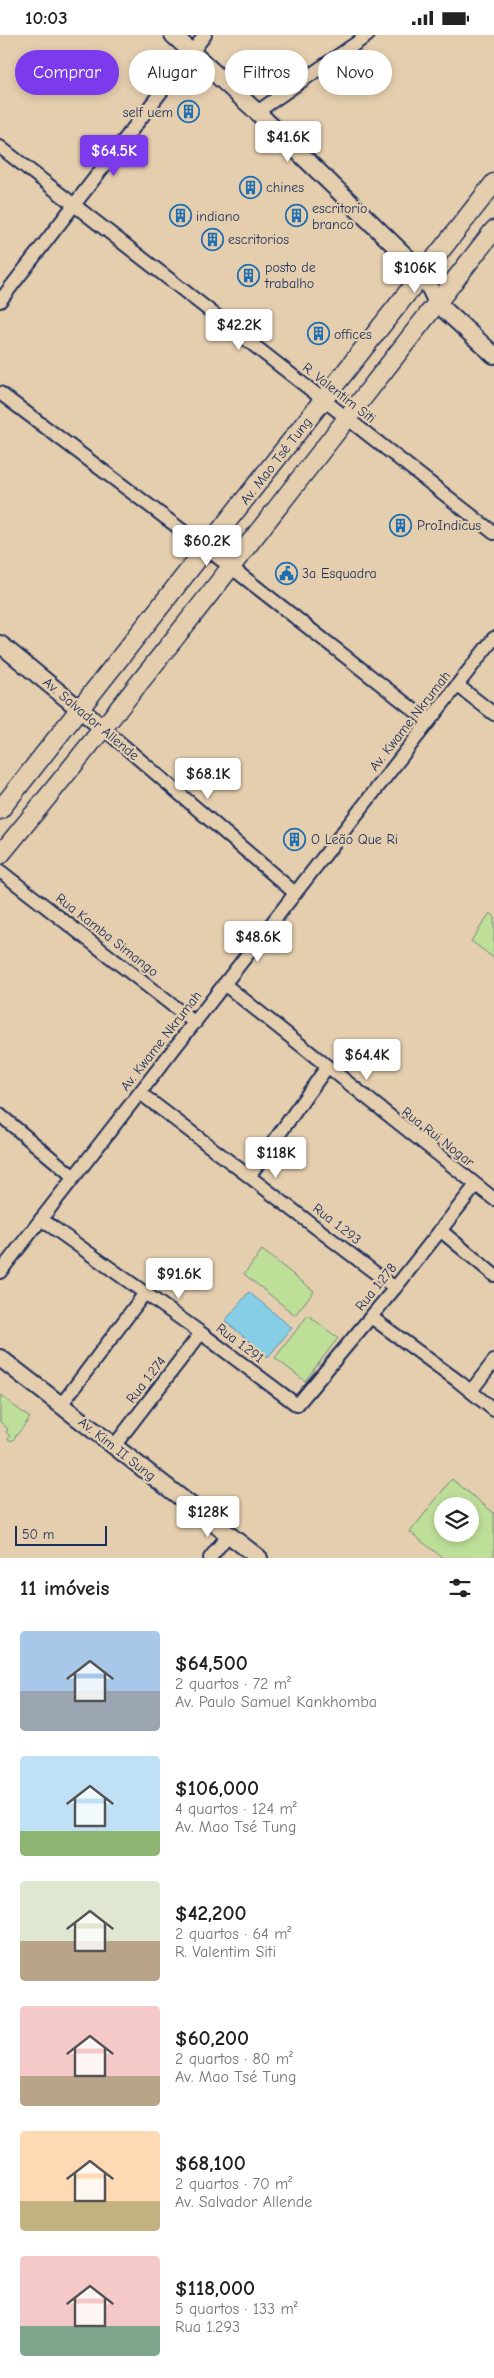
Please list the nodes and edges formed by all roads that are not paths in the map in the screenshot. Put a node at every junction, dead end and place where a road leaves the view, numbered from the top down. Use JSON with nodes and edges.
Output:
{"nodes":[{"id":1,"x":173,"y":35,"type":"edge"},
{"id":2,"x":205,"y":35,"type":"edge"},
{"id":3,"x":368,"y":35,"type":"edge"},
{"id":4,"x":189,"y":50,"type":"edge"},
{"id":5,"x":193,"y":50,"type":"edge"},
{"id":6,"x":215,"y":74,"type":"edge"},
{"id":7,"x":158,"y":95,"type":"edge"},
{"id":8,"x":257,"y":112,"type":"junction"},
{"id":9,"x":0,"y":147,"type":"edge"},
{"id":10,"x":494,"y":183,"type":"edge"},
{"id":11,"x":75,"y":205,"type":"junction"},
{"id":12,"x":494,"y":230,"type":"edge"},
{"id":13,"x":422,"y":272,"type":"junction"},
{"id":14,"x":0,"y":301,"type":"edge"},
{"id":15,"x":437,"y":303,"type":"junction"},
{"id":16,"x":494,"y":355,"type":"edge"},
{"id":17,"x":0,"y":393,"type":"edge"},
{"id":18,"x":324,"y":400,"type":"junction"},
{"id":19,"x":348,"y":420,"type":"junction"},
{"id":20,"x":494,"y":533,"type":"edge"},
{"id":21,"x":207,"y":550,"type":"junction"},
{"id":22,"x":232,"y":568,"type":"junction"},
{"id":23,"x":494,"y":638,"type":"edge"},
{"id":24,"x":0,"y":644,"type":"edge"},
{"id":25,"x":456,"y":685,"type":"junction"},
{"id":26,"x":79,"y":709,"type":"junction"},
{"id":27,"x":494,"y":714,"type":"edge"},
{"id":28,"x":428,"y":721,"type":"junction"},
{"id":29,"x":104,"y":729,"type":"junction"},
{"id":30,"x":0,"y":810,"type":"edge"},
{"id":31,"x":0,"y":855,"type":"edge"},
{"id":32,"x":0,"y":871,"type":"edge"},
{"id":33,"x":295,"y":893,"type":"junction"},
{"id":34,"x":224,"y":984,"type":"junction"},
{"id":35,"x":195,"y":1023,"type":"junction"},
{"id":36,"x":327,"y":1067,"type":"junction"},
{"id":37,"x":140,"y":1093,"type":"junction"},
{"id":38,"x":0,"y":1115,"type":"edge"},
{"id":39,"x":250,"y":1175,"type":"junction"},
{"id":40,"x":74,"y":1177,"type":"junction"},
{"id":41,"x":476,"y":1185,"type":"junction"},
{"id":42,"x":494,"y":1199,"type":"edge"},
{"id":43,"x":42,"y":1219,"type":"junction"},
{"id":44,"x":440,"y":1230,"type":"junction"},
{"id":45,"x":0,"y":1272,"type":"edge"},
{"id":46,"x":494,"y":1275,"type":"edge"},
{"id":47,"x":395,"y":1288,"type":"junction"},
{"id":48,"x":145,"y":1293,"type":"junction"},
{"id":49,"x":371,"y":1317,"type":"junction"},
{"id":50,"x":201,"y":1333,"type":"junction"},
{"id":51,"x":0,"y":1358,"type":"edge"},
{"id":52,"x":494,"y":1361,"type":"edge"},
{"id":53,"x":471,"y":1391,"type":"junction"},
{"id":54,"x":60,"y":1405,"type":"junction"},
{"id":55,"x":298,"y":1405,"type":"joint"},
{"id":56,"x":494,"y":1410,"type":"edge"},
{"id":57,"x":114,"y":1446,"type":"junction"},
{"id":58,"x":228,"y":1535,"type":"junction"},
{"id":59,"x":210,"y":1558,"type":"edge"},
{"id":60,"x":259,"y":1558,"type":"edge"}],
"edges":[{"from":1,"to":4,"type":"street"},
{"from":2,"to":5,"type":"street"},
{"from":3,"to":8,"type":"street"},
{"from":6,"to":8,"type":"street"},
{"from":7,"to":11,"type":"street"},
{"from":8,"to":13,"type":"street"},
{"from":9,"to":11,"type":"street","name":"R. Valentim Siti"},
{"from":10,"to":13,"type":"main road","name":"Av. Mao Tsé Tung"},
{"from":11,"to":14,"type":"street"},
{"from":11,"to":18,"type":"street","name":"R. Valentim Siti"},
{"from":12,"to":15,"type":"main road"},
{"from":13,"to":15,"type":"street"},
{"from":13,"to":18,"type":"main road","name":"Av. Mao Tsé Tung"},
{"from":15,"to":16,"type":"street"},
{"from":15,"to":19,"type":"main road"},
{"from":17,"to":21,"type":"street"},
{"from":18,"to":19,"type":"street","name":"R. Valentim Siti"},
{"from":18,"to":21,"type":"main road","name":"Av. Mao Tsé Tung"},
{"from":19,"to":20,"type":"street","name":"R. Valentim Siti"},
{"from":19,"to":22,"type":"main road"},
{"from":21,"to":22,"type":"street"},
{"from":21,"to":26,"type":"main road","name":"Av. Mao Tsé Tung"},
{"from":22,"to":28,"type":"street"},
{"from":22,"to":29,"type":"main road"},
{"from":23,"to":25,"type":"street","name":"Av. Kwame Nkrumah"},
{"from":24,"to":26,"type":"street","name":"Av. Salvador Allende"},
{"from":25,"to":27,"type":"street"},
{"from":25,"to":28,"type":"street","name":"Av. Kwame Nkrumah"},
{"from":26,"to":29,"type":"street","name":"Av. Salvador Allende"},
{"from":26,"to":30,"type":"main road","name":"Av. Mao Tsé Tung"},
{"from":28,"to":33,"type":"street","name":"Av. Kwame Nkrumah"},
{"from":29,"to":31,"type":"main road"},
{"from":29,"to":33,"type":"street","name":"Av. Salvador Allende"},
{"from":32,"to":35,"type":"street","name":"Rua Kamba Simango"},
{"from":33,"to":34,"type":"street","name":"Av. Kwame Nkrumah"},
{"from":34,"to":35,"type":"street","name":"Av. Kwame Nkrumah"},
{"from":34,"to":36,"type":"street","name":"Rua Rui Nogar"},
{"from":35,"to":37,"type":"street","name":"Av. Kwame Nkrumah"},
{"from":36,"to":39,"type":"street"},
{"from":36,"to":41,"type":"street","name":"Rua Rui Nogar"},
{"from":37,"to":39,"type":"street","name":"Rua 1.293"},
{"from":37,"to":40,"type":"street","name":"Av. Kwame Nkrumah"},
{"from":38,"to":40,"type":"street"},
{"from":39,"to":47,"type":"street","name":"Rua 1.293"},
{"from":40,"to":43,"type":"street","name":"Av. Kwame Nkrumah"},
{"from":41,"to":42,"type":"street","name":"Rua Rui Nogar"},
{"from":41,"to":44,"type":"street","name":"Rua 1.278"},
{"from":43,"to":45,"type":"street","name":"Av. Kwame Nkrumah"},
{"from":43,"to":48,"type":"street","name":"Rua 1.291"},
{"from":44,"to":46,"type":"street"},
{"from":44,"to":47,"type":"street","name":"Rua 1.278"},
{"from":47,"to":49,"type":"street","name":"Rua 1.278"},
{"from":48,"to":50,"type":"street","name":"Rua 1.291"},
{"from":48,"to":54,"type":"street"},
{"from":49,"to":53,"type":"street"},
{"from":49,"to":55,"type":"street","name":"Rua 1.278"},
{"from":50,"to":55,"type":"street","name":"Rua 1.291"},
{"from":50,"to":57,"type":"street","name":"Rua 1.274"},
{"from":51,"to":54,"type":"street","name":"Av. Kim II Sung"},
{"from":52,"to":53,"type":"street"},
{"from":53,"to":56,"type":"street"},
{"from":54,"to":57,"type":"street","name":"Av. Kim II Sung"},
{"from":57,"to":58,"type":"street","name":"Av. Kim II Sung"},
{"from":58,"to":59,"type":"street"},
{"from":58,"to":60,"type":"street","name":"Av. Kim II Sung"}]}
